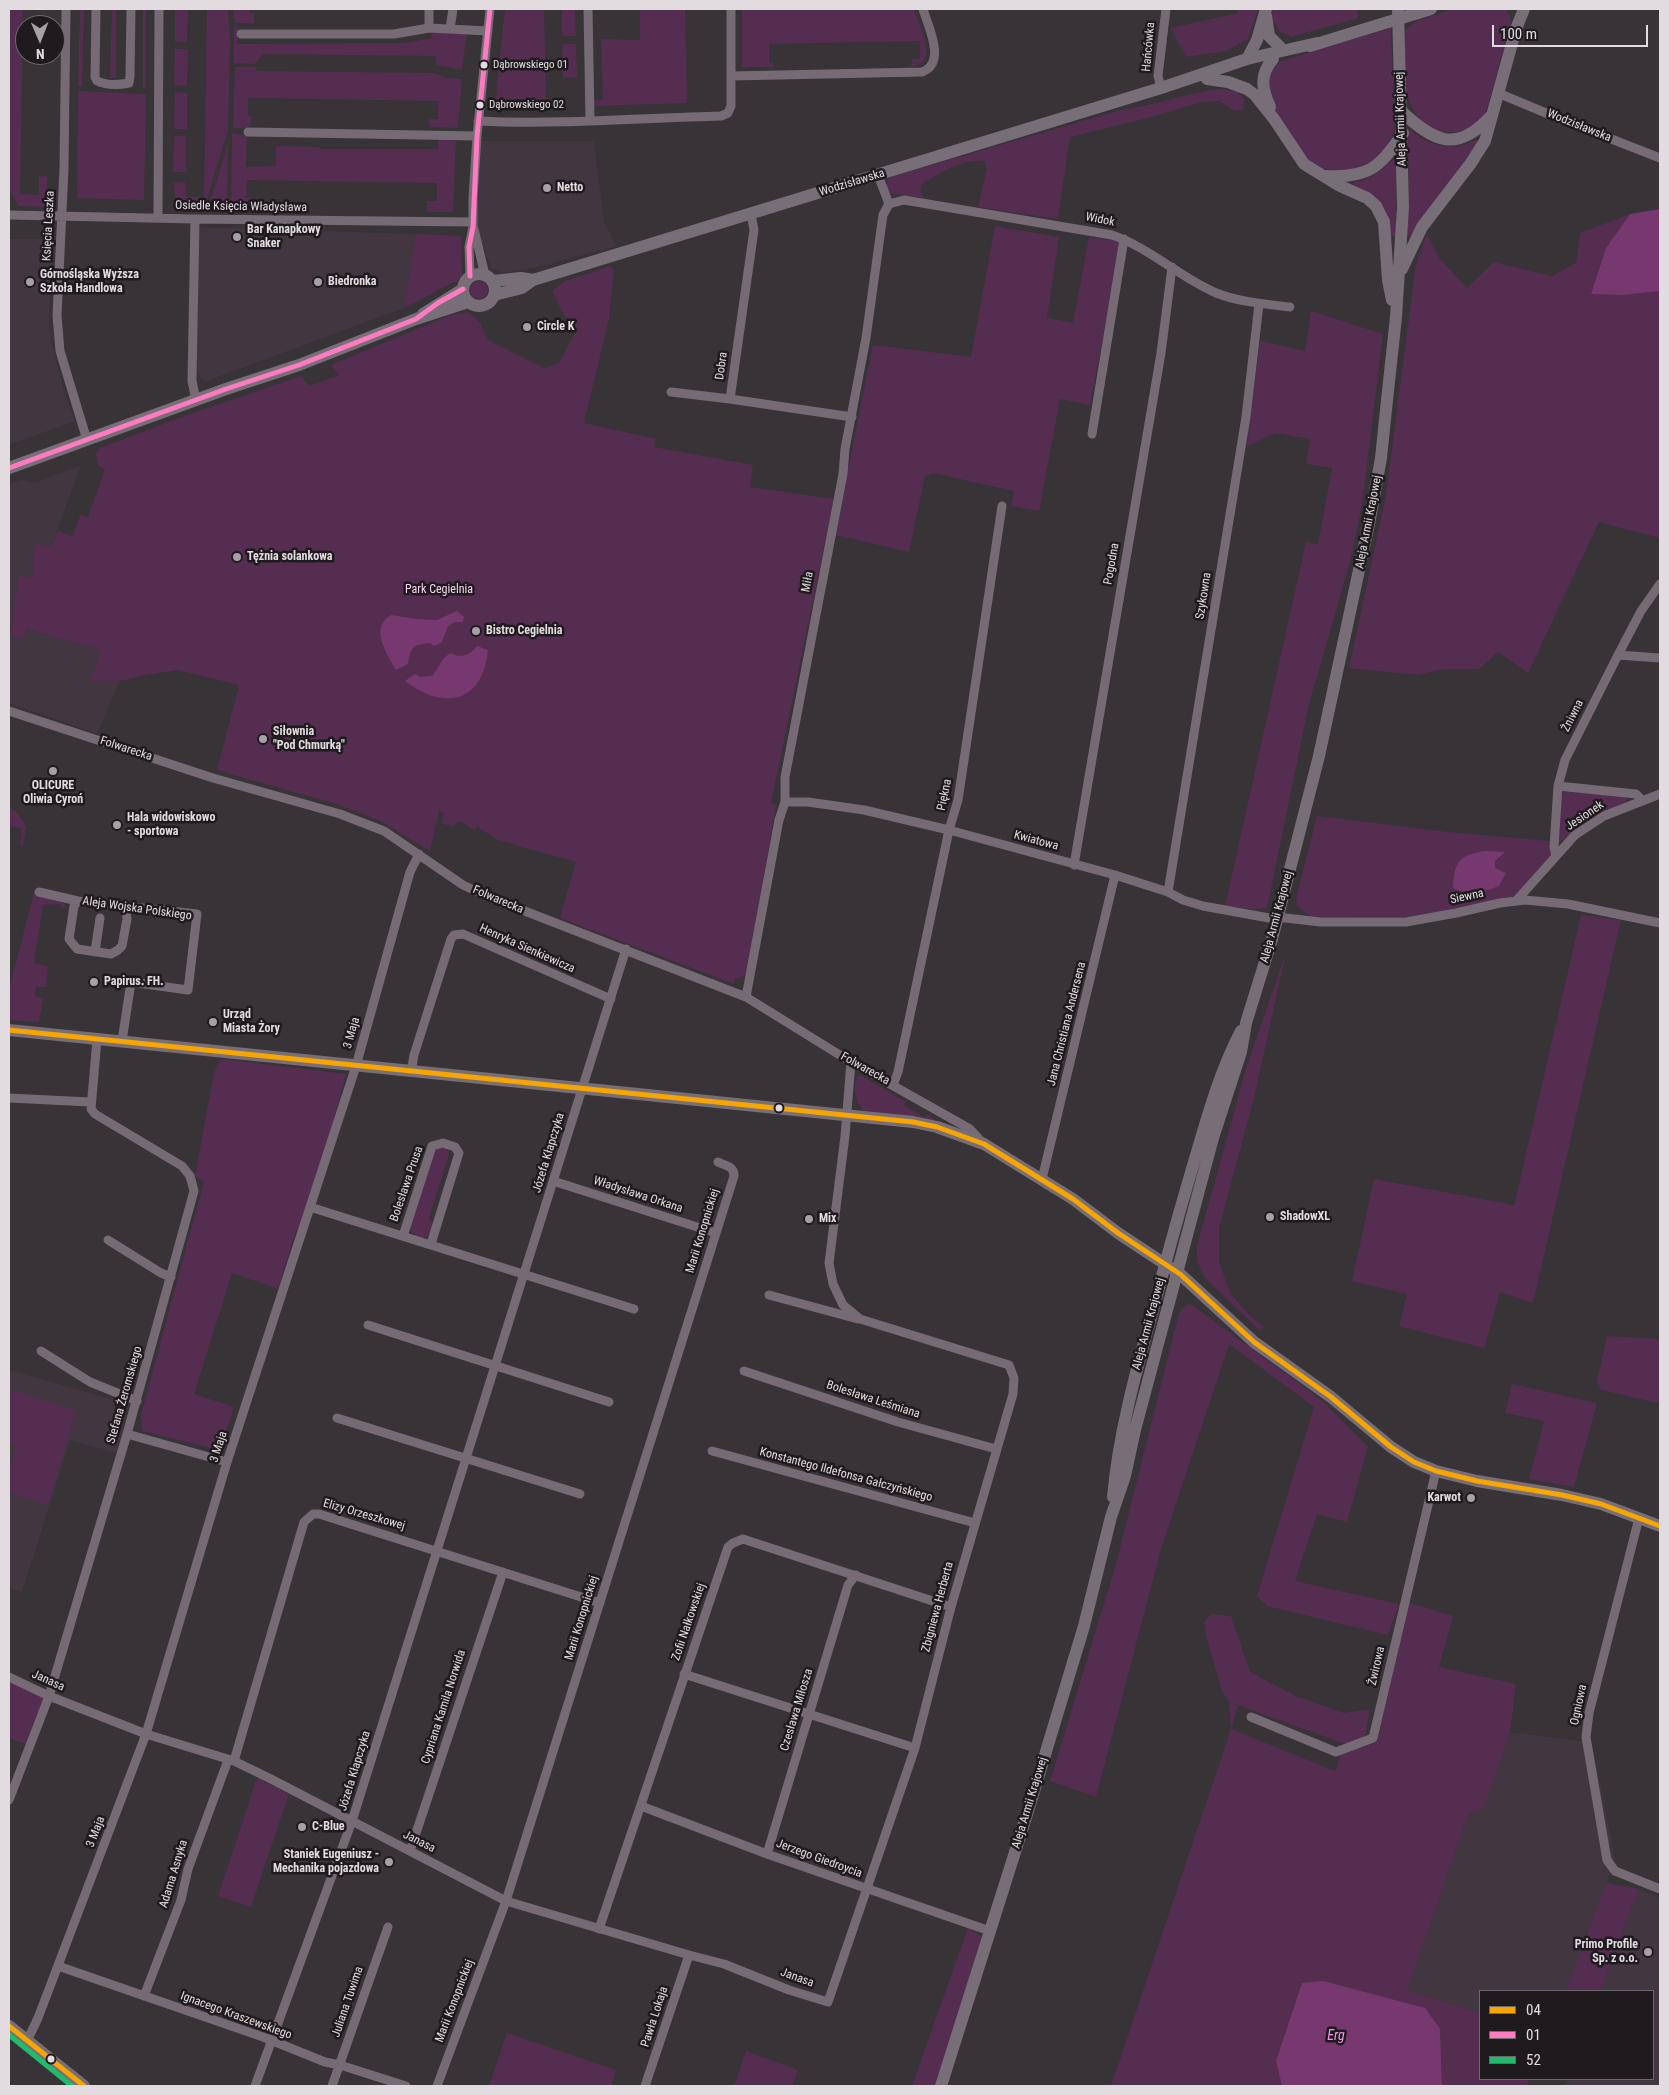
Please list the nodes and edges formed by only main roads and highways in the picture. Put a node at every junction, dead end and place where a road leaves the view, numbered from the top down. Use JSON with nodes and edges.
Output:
{"nodes":[{"id":1,"x":1398,"y":9,"type":"edge"},
{"id":2,"x":1431,"y":9,"type":"edge"},
{"id":3,"x":1513,"y":9,"type":"edge"},
{"id":4,"x":1524,"y":9,"type":"edge"},
{"id":5,"x":1266,"y":10,"type":"edge"},
{"id":6,"x":1516,"y":29,"type":"junction"},
{"id":7,"x":1317,"y":43,"type":"junction"},
{"id":8,"x":1283,"y":50,"type":"junction"},
{"id":9,"x":1248,"y":59,"type":"junction"},
{"id":10,"x":1273,"y":59,"type":"junction"},
{"id":11,"x":1207,"y":79,"type":"junction"},
{"id":12,"x":1166,"y":87,"type":"junction"},
{"id":13,"x":1401,"y":111,"type":"junction"},
{"id":14,"x":1492,"y":115,"type":"junction"},
{"id":15,"x":1274,"y":118,"type":"junction"},
{"id":16,"x":1403,"y":133,"type":"junction"},
{"id":17,"x":1324,"y":176,"type":"junction"},
{"id":18,"x":1399,"y":273,"type":"junction"},
{"id":19,"x":489,"y":278,"type":"junction"},
{"id":20,"x":533,"y":280,"type":"junction"},
{"id":21,"x":463,"y":289,"type":"junction"},
{"id":22,"x":494,"y":295,"type":"junction"},
{"id":23,"x":468,"y":302,"type":"junction"},
{"id":24,"x":1396,"y":317,"type":"junction"},
{"id":25,"x":416,"y":319,"type":"junction"},
{"id":26,"x":9,"y":468,"type":"edge"},
{"id":27,"x":1246,"y":1023,"type":"junction"},
{"id":28,"x":9,"y":1030,"type":"edge"},
{"id":29,"x":1165,"y":1265,"type":"junction"},
{"id":30,"x":1177,"y":1273,"type":"junction"},
{"id":31,"x":1111,"y":1517,"type":"junction"},
{"id":32,"x":1660,"y":1526,"type":"edge"},
{"id":33,"x":9,"y":2026,"type":"edge"},
{"id":34,"x":84,"y":2086,"type":"edge"},
{"id":35,"x":941,"y":2086,"type":"edge"}],
"edges":[{"from":1,"to":13,"type":"main road","name":"Aleja Armii Krajowej"},
{"from":2,"to":7,"type":"main road","name":"Wodzisławska","bridge":true},
{"from":3,"to":6,"type":"main road"},
{"from":4,"to":6,"type":"main road"},
{"from":5,"to":8,"type":"main road"},
{"from":5,"to":9,"type":"main road"},
{"from":6,"to":14,"type":"main road"},
{"from":7,"to":8,"type":"main road","name":"Wodzisławska"},
{"from":7,"to":10,"type":"main road","name":"Wodzisławska"},
{"from":8,"to":9,"type":"main road","name":"Wodzisławska"},
{"from":9,"to":12,"type":"main road","name":"Wodzisławska"},
{"from":10,"to":11,"type":"main road","name":"Wodzisławska"},
{"from":10,"to":15,"type":"main road"},
{"from":11,"to":12,"type":"main road","name":"Wodzisławska"},
{"from":11,"to":15,"type":"main road"},
{"from":12,"to":20,"type":"main road","name":"Wodzisławska"},
{"from":13,"to":14,"type":"main road"},
{"from":13,"to":16,"type":"main road","name":"Aleja Armii Krajowej"},
{"from":14,"to":18,"type":"main road"},
{"from":15,"to":17,"type":"main road"},
{"from":16,"to":17,"type":"main road"},
{"from":16,"to":18,"type":"main road","name":"Aleja Armii Krajowej"},
{"from":17,"to":24,"type":"main road"},
{"from":18,"to":24,"type":"main road","name":"Aleja Armii Krajowej"},
{"from":19,"to":20,"type":"main road","name":"Wodzisławska"},
{"from":19,"to":21,"type":"main road"},
{"from":19,"to":22,"type":"main road"},
{"from":20,"to":22,"type":"main road","name":"Wodzisławska"},
{"from":21,"to":23,"type":"main road"},
{"from":21,"to":25,"type":"main road"},
{"from":22,"to":23,"type":"main road"},
{"from":23,"to":25,"type":"main road"},
{"from":24,"to":27,"type":"main road","name":"Aleja Armii Krajowej"},
{"from":25,"to":26,"type":"main road"},
{"from":27,"to":29,"type":"main road","name":"Aleja Armii Krajowej"},
{"from":27,"to":30,"type":"main road","name":"Aleja Armii Krajowej"},
{"from":28,"to":29,"type":"main road","name":"Folwarecka"},
{"from":29,"to":30,"type":"main road","name":"Folwarecka"},
{"from":29,"to":31,"type":"main road","name":"Aleja Armii Krajowej"},
{"from":30,"to":31,"type":"main road","name":"Aleja Armii Krajowej"},
{"from":30,"to":32,"type":"main road","name":"Folwarecka"},
{"from":31,"to":35,"type":"main road","name":"Aleja Armii Krajowej"},
{"from":33,"to":34,"type":"main road"}]}
